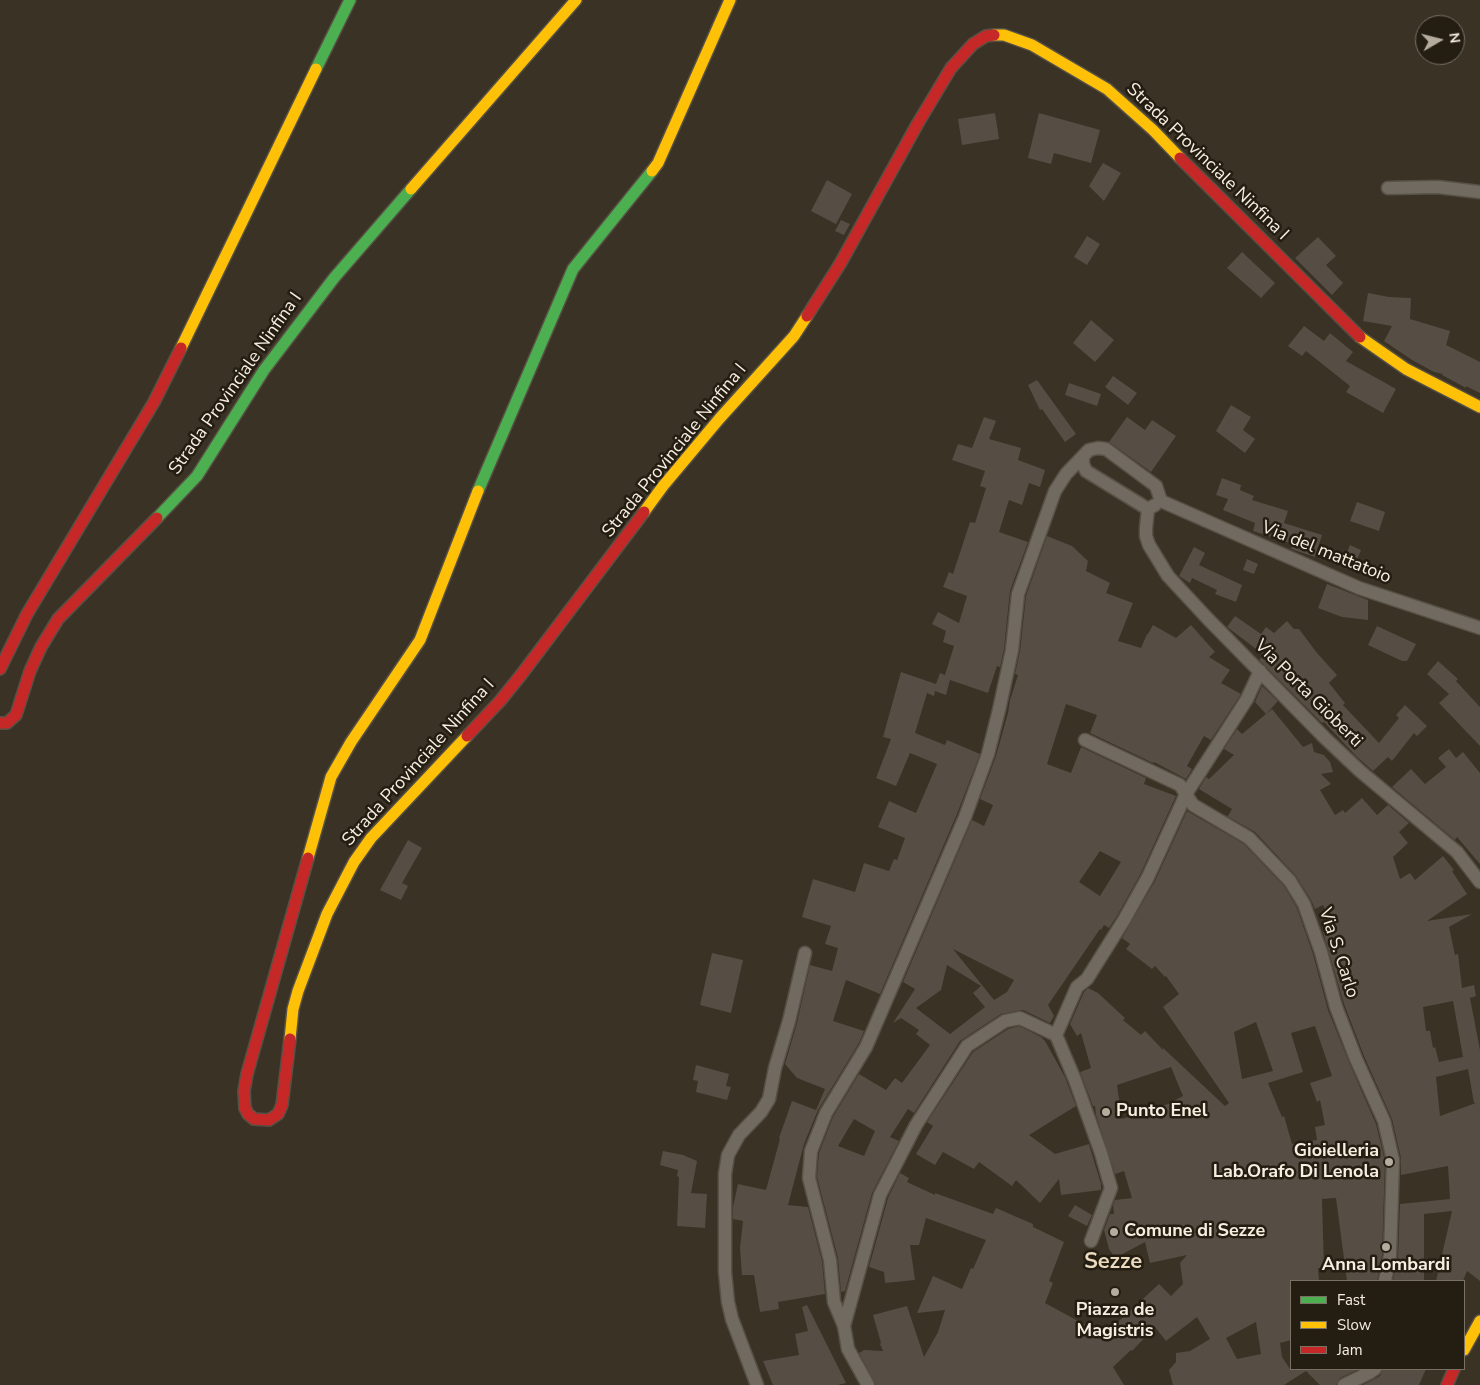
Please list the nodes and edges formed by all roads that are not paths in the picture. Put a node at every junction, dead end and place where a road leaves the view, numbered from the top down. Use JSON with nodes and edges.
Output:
{"nodes":[{"id":1,"x":350,"y":0,"type":"edge"},
{"id":2,"x":576,"y":0,"type":"edge"},
{"id":3,"x":730,"y":0,"type":"edge"},
{"id":4,"x":1388,"y":188,"type":"dead end"},
{"id":5,"x":1480,"y":192,"type":"edge"},
{"id":6,"x":1480,"y":407,"type":"edge"},
{"id":7,"x":1083,"y":458,"type":"junction"},
{"id":8,"x":1162,"y":501,"type":"junction"},
{"id":9,"x":1148,"y":509,"type":"junction"},
{"id":10,"x":1480,"y":628,"type":"edge"},
{"id":11,"x":0,"y":669,"type":"edge"},
{"id":12,"x":1260,"y":671,"type":"junction"},
{"id":13,"x":0,"y":723,"type":"edge"},
{"id":14,"x":1085,"y":740,"type":"dead end"},
{"id":15,"x":1186,"y":794,"type":"junction"},
{"id":16,"x":1480,"y":882,"type":"edge"},
{"id":17,"x":805,"y":953,"type":"dead end"},
{"id":18,"x":1056,"y":1035,"type":"junction"},
{"id":19,"x":1091,"y":1241,"type":"dead end"},
{"id":20,"x":1386,"y":1280,"type":"edge"},
{"id":21,"x":1480,"y":1321,"type":"edge"},
{"id":22,"x":844,"y":1326,"type":"junction"},
{"id":23,"x":1465,"y":1345,"type":"edge"},
{"id":24,"x":1374,"y":1370,"type":"edge"},
{"id":25,"x":1454,"y":1370,"type":"edge"},
{"id":26,"x":757,"y":1385,"type":"edge"},
{"id":27,"x":868,"y":1385,"type":"edge"},
{"id":28,"x":1344,"y":1385,"type":"edge"},
{"id":29,"x":1447,"y":1385,"type":"edge"}],
"edges":[{"from":1,"to":11,"type":"street"},
{"from":2,"to":13,"type":"street","name":"Strada Provinciale Ninfina I"},
{"from":3,"to":6,"type":"street","name":"Strada Provinciale Ninfina I"},
{"from":4,"to":5,"type":"street"},
{"from":7,"to":8,"type":"street"},
{"from":7,"to":9,"type":"street"},
{"from":7,"to":22,"type":"street"},
{"from":8,"to":9,"type":"street"},
{"from":8,"to":10,"type":"street","name":"Via del mattatoio"},
{"from":9,"to":12,"type":"street","name":"Via Porta Gioberti"},
{"from":12,"to":15,"type":"street"},
{"from":12,"to":16,"type":"street","name":"Via Porta Gioberti"},
{"from":14,"to":15,"type":"street","name":"Via S. Carlo"},
{"from":15,"to":18,"type":"street"},
{"from":15,"to":20,"type":"street","name":"Via S. Carlo"},
{"from":17,"to":26,"type":"street"},
{"from":18,"to":19,"type":"street"},
{"from":18,"to":22,"type":"street"},
{"from":21,"to":23,"type":"street"},
{"from":22,"to":27,"type":"street"},
{"from":24,"to":28,"type":"street"},
{"from":25,"to":29,"type":"street"}]}
